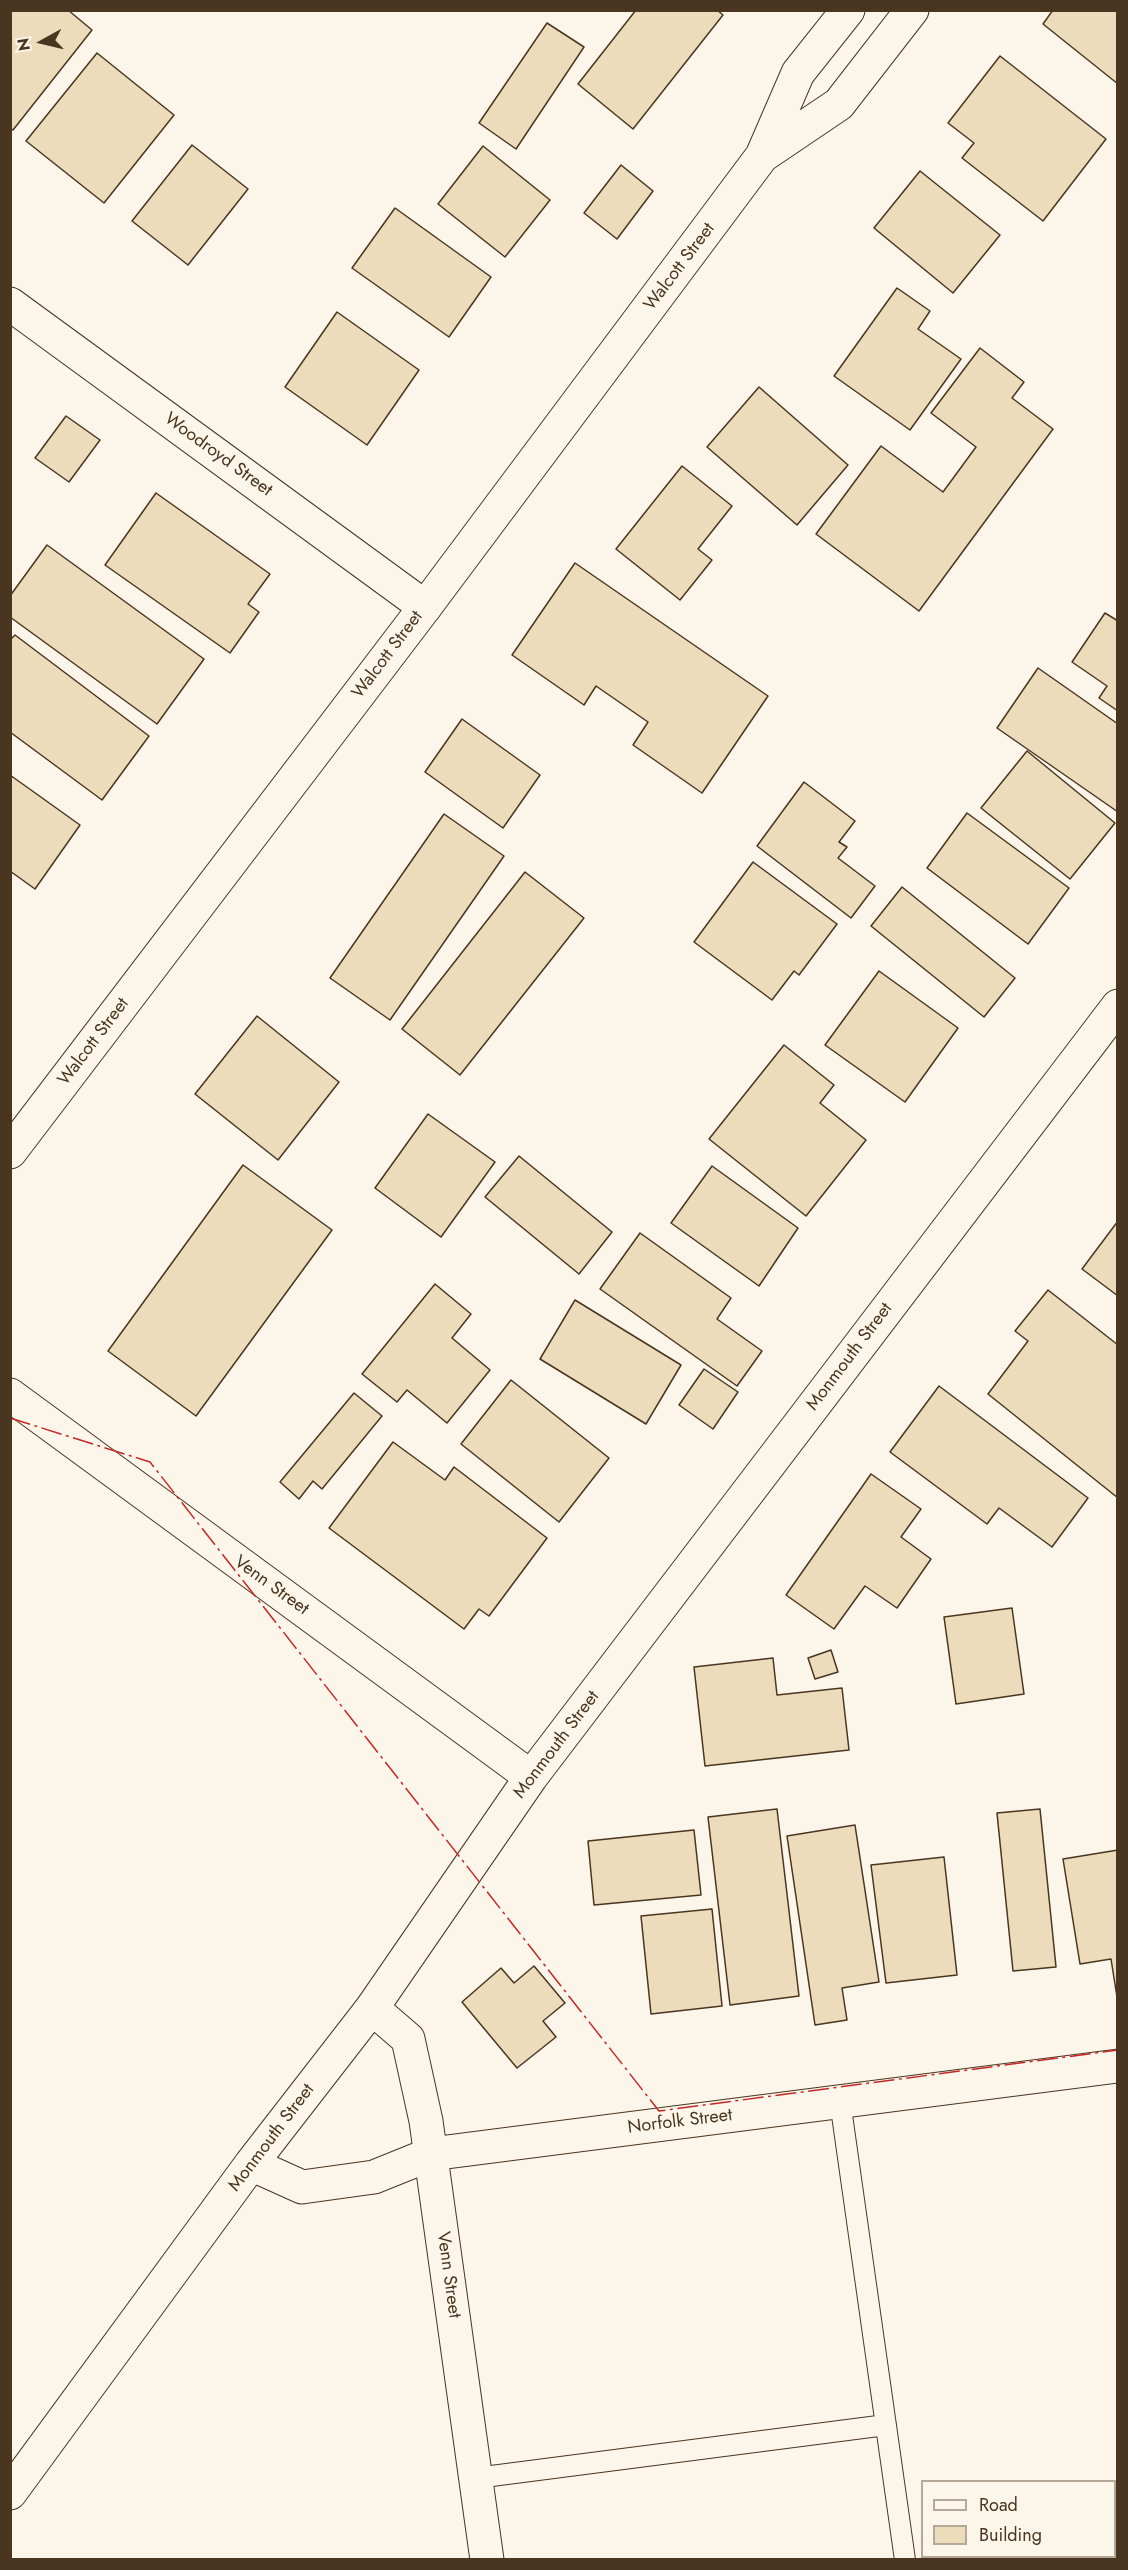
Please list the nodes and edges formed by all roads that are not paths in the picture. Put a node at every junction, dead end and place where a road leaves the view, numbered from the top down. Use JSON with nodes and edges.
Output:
{"nodes":[{"id":1,"x":848,"y":10,"type":"edge"},
{"id":2,"x":912,"y":10,"type":"edge"},
{"id":3,"x":762,"y":156,"type":"junction"},
{"id":4,"x":10,"y":304,"type":"edge"},
{"id":5,"x":425,"y":607,"type":"junction"},
{"id":6,"x":1118,"y":1006,"type":"edge"},
{"id":7,"x":10,"y":1152,"type":"edge"},
{"id":8,"x":10,"y":1395,"type":"edge"},
{"id":9,"x":531,"y":1777,"type":"junction"},
{"id":10,"x":372,"y":2008,"type":"junction"},
{"id":11,"x":1118,"y":2066,"type":"edge"},
{"id":12,"x":840,"y":2102,"type":"junction"},
{"id":13,"x":431,"y":2154,"type":"junction"},
{"id":14,"x":251,"y":2164,"type":"junction"},
{"id":15,"x":886,"y":2425,"type":"junction"},
{"id":16,"x":476,"y":2478,"type":"junction"},
{"id":17,"x":10,"y":2493,"type":"edge"},
{"id":18,"x":487,"y":2559,"type":"edge"},
{"id":19,"x":905,"y":2559,"type":"edge"}],
"edges":[{"from":1,"to":3,"type":"street","name":"Walcott Street"},
{"from":2,"to":3,"type":"street","name":"Walcott Street"},
{"from":3,"to":5,"type":"street","name":"Walcott Street"},
{"from":4,"to":5,"type":"street","name":"Woodroyd Street"},
{"from":5,"to":7,"type":"street","name":"Walcott Street"},
{"from":6,"to":9,"type":"street","name":"Monmouth Street"},
{"from":8,"to":9,"type":"street","name":"Venn Street"},
{"from":9,"to":10,"type":"street","name":"Monmouth Street"},
{"from":10,"to":13,"type":"street","name":"Venn Street"},
{"from":10,"to":14,"type":"street","name":"Monmouth Street"},
{"from":11,"to":12,"type":"street","name":"Norfolk Street"},
{"from":12,"to":13,"type":"street","name":"Norfolk Street"},
{"from":12,"to":15,"type":"lane"},
{"from":13,"to":14,"type":"street","name":"Norfolk Street"},
{"from":13,"to":16,"type":"street","name":"Venn Street"},
{"from":14,"to":17,"type":"street","name":"Monmouth Street"},
{"from":15,"to":16,"type":"lane"},
{"from":15,"to":19,"type":"lane"},
{"from":16,"to":18,"type":"street","name":"Venn Street"}]}
